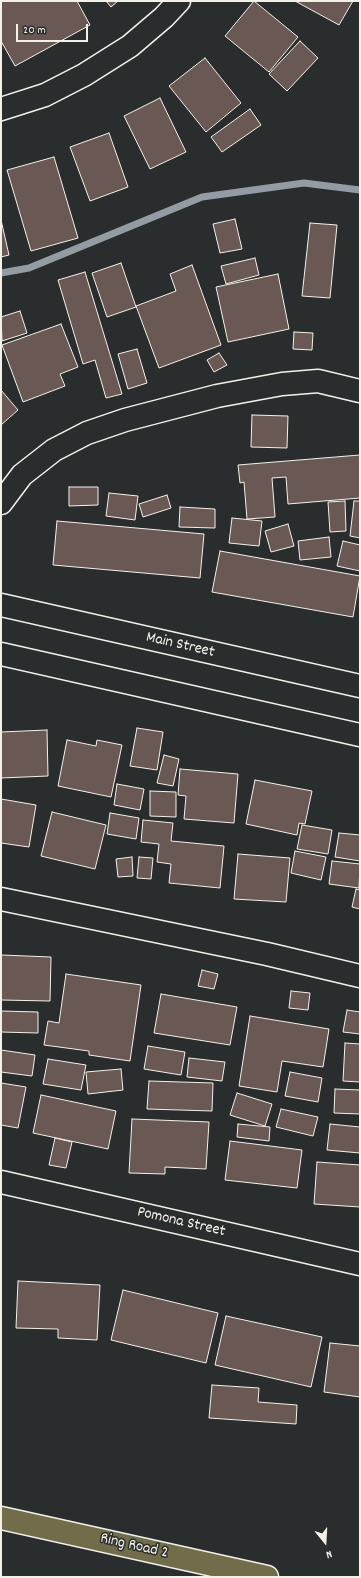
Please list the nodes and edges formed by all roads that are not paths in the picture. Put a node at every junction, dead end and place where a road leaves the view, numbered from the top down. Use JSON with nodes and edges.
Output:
{"nodes":[{"id":1,"x":179,"y":1,"type":"edge"},
{"id":2,"x":1,"y":109,"type":"edge"},
{"id":3,"x":360,"y":391,"type":"edge"},
{"id":4,"x":1,"y":503,"type":"edge"},
{"id":5,"x":1,"y":605,"type":"edge"},
{"id":6,"x":1,"y":654,"type":"edge"},
{"id":7,"x":360,"y":686,"type":"edge"},
{"id":8,"x":360,"y":735,"type":"edge"},
{"id":9,"x":1,"y":899,"type":"edge"},
{"id":10,"x":360,"y":976,"type":"edge"},
{"id":11,"x":1,"y":1182,"type":"edge"},
{"id":12,"x":360,"y":1264,"type":"edge"},
{"id":13,"x":1,"y":1518,"type":"edge"},
{"id":14,"x":267,"y":1577,"type":"edge"}],
"edges":[{"from":1,"to":2,"type":"street"},
{"from":3,"to":4,"type":"street"},
{"from":5,"to":7,"type":"street","name":"Main Street"},
{"from":6,"to":8,"type":"street"},
{"from":9,"to":10,"type":"street"},
{"from":11,"to":12,"type":"street","name":"Pomona Street"},
{"from":13,"to":14,"type":"main road","name":"Ring Road 2"}]}
